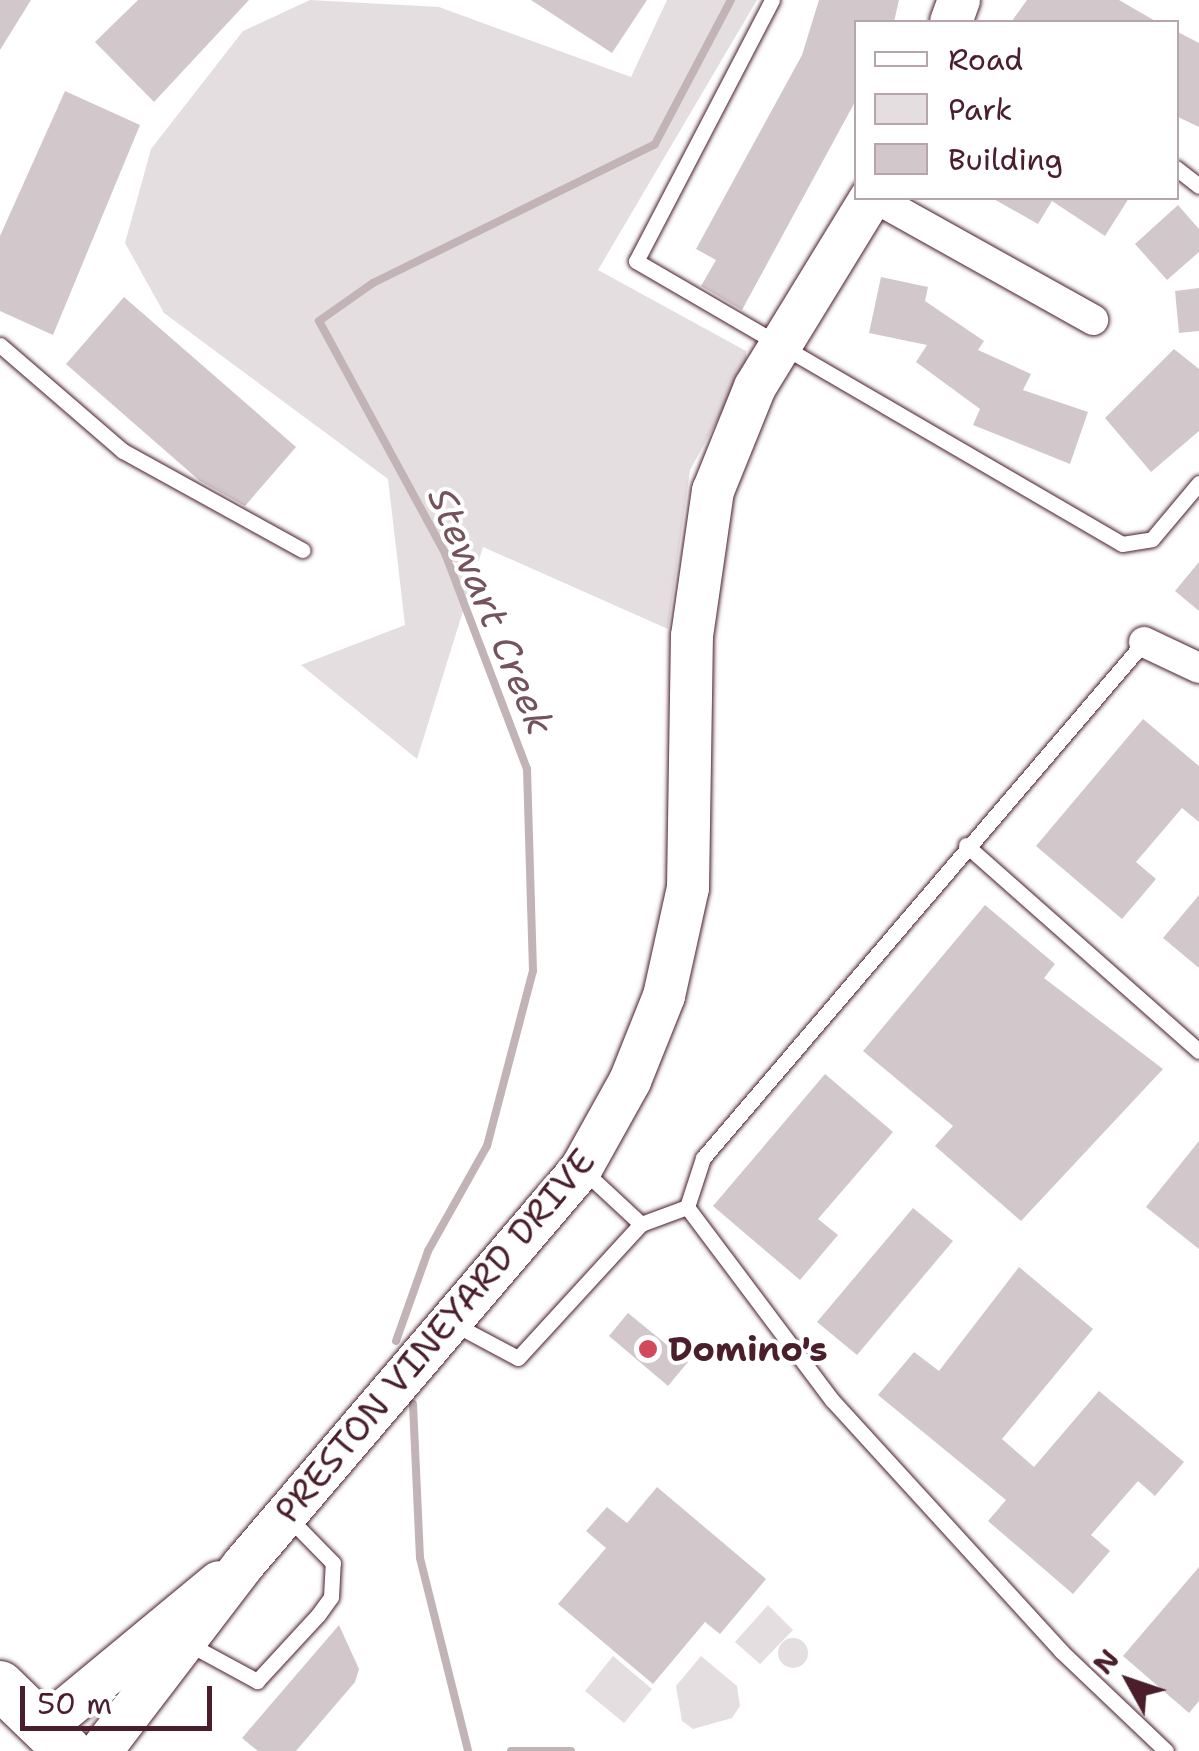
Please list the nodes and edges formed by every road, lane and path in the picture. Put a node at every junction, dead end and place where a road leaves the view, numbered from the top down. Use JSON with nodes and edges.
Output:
{"nodes":[{"id":1,"x":772,"y":0,"type":"edge"},
{"id":2,"x":1179,"y":170,"type":"edge"},
{"id":3,"x":1199,"y":186,"type":"edge"},
{"id":4,"x":872,"y":200,"type":"edge"},
{"id":5,"x":877,"y":200,"type":"edge"},
{"id":6,"x":1093,"y":320,"type":"dead end"},
{"id":7,"x":0,"y":344,"type":"edge"},
{"id":8,"x":776,"y":349,"type":"junction"},
{"id":9,"x":1199,"y":483,"type":"edge"},
{"id":10,"x":302,"y":550,"type":"dead end"},
{"id":11,"x":1144,"y":642,"type":"joint"},
{"id":12,"x":1199,"y":668,"type":"edge"},
{"id":13,"x":966,"y":845,"type":"junction"},
{"id":14,"x":1199,"y":1051,"type":"edge"},
{"id":15,"x":582,"y":1168,"type":"junction"},
{"id":16,"x":687,"y":1207,"type":"junction"},
{"id":17,"x":641,"y":1224,"type":"junction"},
{"id":18,"x":452,"y":1322,"type":"junction"},
{"id":19,"x":286,"y":1515,"type":"junction"},
{"id":20,"x":244,"y":1564,"type":"junction"},
{"id":21,"x":187,"y":1643,"type":"junction"},
{"id":22,"x":0,"y":1685,"type":"edge"},
{"id":23,"x":43,"y":1743,"type":"edge"},
{"id":24,"x":101,"y":1751,"type":"edge"},
{"id":25,"x":1166,"y":1751,"type":"edge"}],
"edges":[{"from":1,"to":8,"type":"lane"},
{"from":2,"to":3,"type":"lane"},
{"from":4,"to":8,"type":"street","name":"PRESTON VINEYARD DRIVE"},
{"from":5,"to":6,"type":"street"},
{"from":7,"to":10,"type":"lane"},
{"from":8,"to":9,"type":"lane"},
{"from":8,"to":15,"type":"street","name":"PRESTON VINEYARD DRIVE"},
{"from":11,"to":12,"type":"street"},
{"from":11,"to":13,"type":"lane"},
{"from":13,"to":14,"type":"lane"},
{"from":13,"to":16,"type":"lane"},
{"from":15,"to":17,"type":"lane"},
{"from":15,"to":18,"type":"street","name":"PRESTON VINEYARD DRIVE"},
{"from":16,"to":17,"type":"lane"},
{"from":16,"to":25,"type":"lane"},
{"from":17,"to":18,"type":"lane"},
{"from":18,"to":19,"type":"street","name":"PRESTON VINEYARD DRIVE"},
{"from":19,"to":20,"type":"street","name":"PRESTON VINEYARD DRIVE"},
{"from":19,"to":21,"type":"lane"},
{"from":20,"to":21,"type":"street","name":"PRESTON VINEYARD DRIVE"},
{"from":20,"to":23,"type":"street","name":"PRESTON VINEYARD DRIVE"},
{"from":21,"to":24,"type":"street","name":"PRESTON VINEYARD DRIVE"},
{"from":22,"to":23,"type":"main road"}]}
